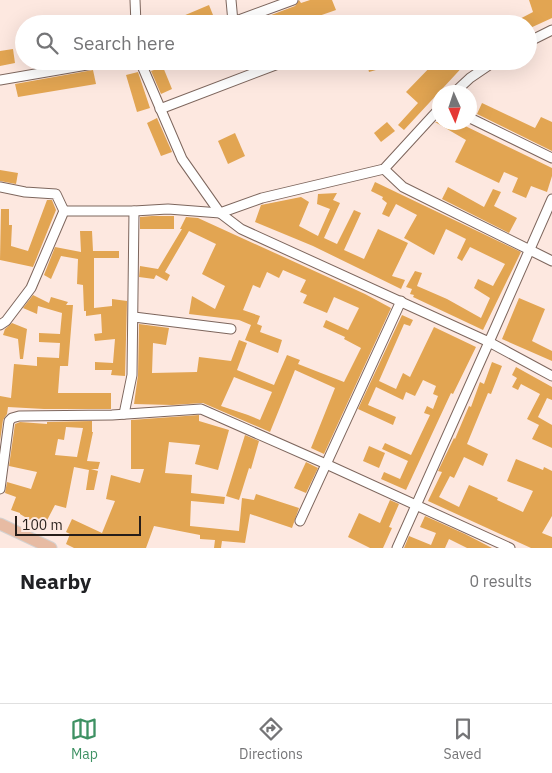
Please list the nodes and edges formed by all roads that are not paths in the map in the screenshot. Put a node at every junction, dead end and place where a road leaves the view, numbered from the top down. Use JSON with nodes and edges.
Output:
{"nodes":[{"id":1,"x":134,"y":0,"type":"edge"},
{"id":2,"x":232,"y":0,"type":"edge"},
{"id":3,"x":293,"y":0,"type":"edge"},
{"id":4,"x":135,"y":15,"type":"edge"},
{"id":5,"x":231,"y":15,"type":"edge"},
{"id":6,"x":252,"y":15,"type":"edge"},
{"id":7,"x":552,"y":30,"type":"edge"},
{"id":8,"x":537,"y":38,"type":"edge"},
{"id":9,"x":58,"y":70,"type":"edge"},
{"id":10,"x":144,"y":70,"type":"edge"},
{"id":11,"x":262,"y":70,"type":"edge"},
{"id":12,"x":482,"y":70,"type":"edge"},
{"id":13,"x":0,"y":80,"type":"edge"},
{"id":14,"x":462,"y":85,"type":"edge"},
{"id":15,"x":160,"y":109,"type":"junction"},
{"id":16,"x":432,"y":117,"type":"edge"},
{"id":17,"x":477,"y":121,"type":"edge"},
{"id":18,"x":552,"y":158,"type":"edge"},
{"id":19,"x":384,"y":169,"type":"junction"},
{"id":20,"x":0,"y":188,"type":"edge"},
{"id":21,"x":552,"y":199,"type":"edge"},
{"id":22,"x":64,"y":211,"type":"junction"},
{"id":23,"x":134,"y":211,"type":"junction"},
{"id":24,"x":220,"y":213,"type":"junction"},
{"id":25,"x":531,"y":251,"type":"junction"},
{"id":26,"x":552,"y":261,"type":"edge"},
{"id":27,"x":401,"y":301,"type":"junction"},
{"id":28,"x":134,"y":317,"type":"junction"},
{"id":29,"x":0,"y":325,"type":"edge"},
{"id":30,"x":231,"y":328,"type":"dead end"},
{"id":31,"x":489,"y":342,"type":"junction"},
{"id":32,"x":552,"y":376,"type":"edge"},
{"id":33,"x":124,"y":414,"type":"junction"},
{"id":34,"x":326,"y":464,"type":"junction"},
{"id":35,"x":0,"y":489,"type":"edge"},
{"id":36,"x":416,"y":504,"type":"junction"},
{"id":37,"x":300,"y":521,"type":"dead end"},
{"id":38,"x":0,"y":524,"type":"edge"},
{"id":39,"x":51,"y":548,"type":"edge"},
{"id":40,"x":397,"y":548,"type":"edge"},
{"id":41,"x":510,"y":548,"type":"edge"}],
"edges":[{"from":1,"to":4,"type":"street"},
{"from":2,"to":5,"type":"street"},
{"from":3,"to":6,"type":"street"},
{"from":7,"to":8,"type":"street"},
{"from":9,"to":13,"type":"street"},
{"from":10,"to":15,"type":"street"},
{"from":11,"to":15,"type":"street"},
{"from":12,"to":14,"type":"street"},
{"from":15,"to":24,"type":"street"},
{"from":16,"to":19,"type":"street"},
{"from":17,"to":18,"type":"street"},
{"from":19,"to":24,"type":"street"},
{"from":19,"to":25,"type":"street"},
{"from":20,"to":22,"type":"street"},
{"from":21,"to":25,"type":"street"},
{"from":22,"to":23,"type":"street"},
{"from":22,"to":29,"type":"street"},
{"from":23,"to":24,"type":"street"},
{"from":23,"to":28,"type":"street"},
{"from":24,"to":27,"type":"street"},
{"from":25,"to":26,"type":"street"},
{"from":25,"to":31,"type":"street"},
{"from":27,"to":31,"type":"street"},
{"from":27,"to":34,"type":"street"},
{"from":28,"to":30,"type":"street"},
{"from":28,"to":33,"type":"street"},
{"from":31,"to":32,"type":"street"},
{"from":31,"to":36,"type":"street"},
{"from":33,"to":34,"type":"street"},
{"from":33,"to":35,"type":"street"},
{"from":34,"to":36,"type":"street"},
{"from":34,"to":37,"type":"street"},
{"from":36,"to":40,"type":"street"},
{"from":36,"to":41,"type":"street"},
{"from":38,"to":39,"type":"main road"}]}
